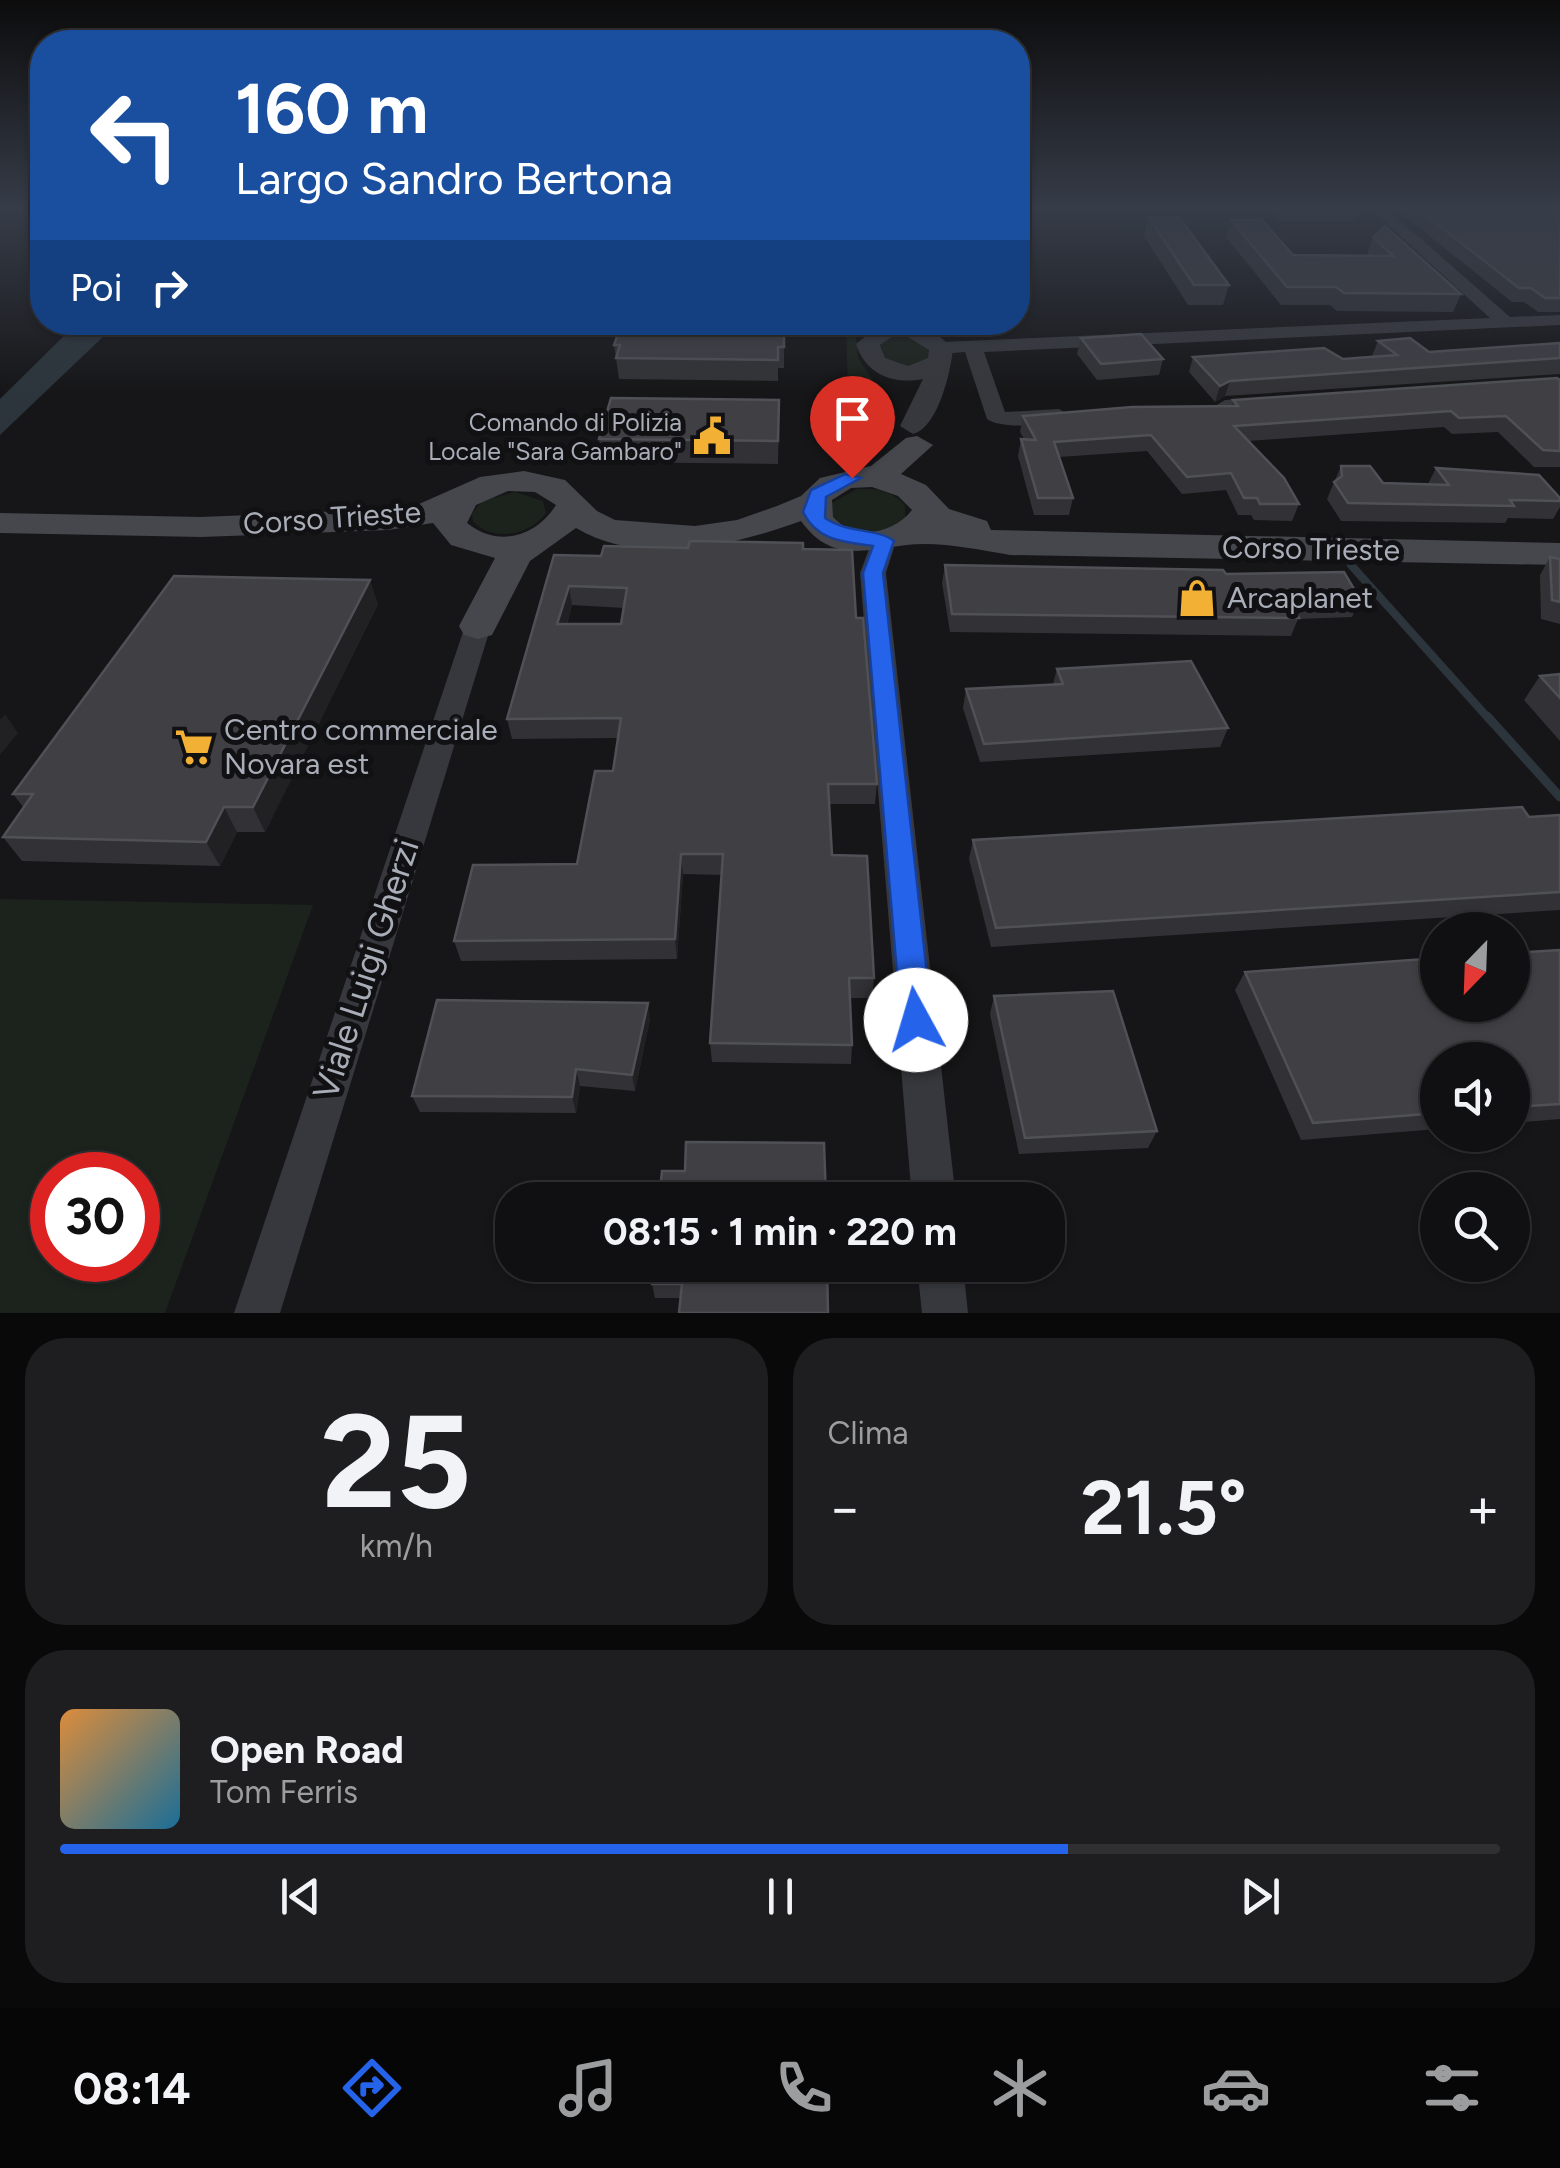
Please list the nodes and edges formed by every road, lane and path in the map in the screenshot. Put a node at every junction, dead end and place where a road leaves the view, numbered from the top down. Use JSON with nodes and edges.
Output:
{"nodes":[{"id":1,"x":1448,"y":271,"type":"edge"},
{"id":2,"x":1560,"y":320,"type":"edge"},
{"id":3,"x":1505,"y":322,"type":"junction"},
{"id":4,"x":874,"y":341,"type":"edge"},
{"id":5,"x":933,"y":342,"type":"edge"},
{"id":6,"x":973,"y":347,"type":"junction"},
{"id":7,"x":1284,"y":402,"type":"edge"},
{"id":8,"x":1225,"y":406,"type":"edge"},
{"id":9,"x":1087,"y":414,"type":"edge"},
{"id":10,"x":915,"y":436,"type":"junction"},
{"id":11,"x":865,"y":477,"type":"junction"},
{"id":12,"x":813,"y":503,"type":"junction"},
{"id":13,"x":0,"y":522,"type":"edge"},
{"id":14,"x":463,"y":524,"type":"junction"},
{"id":15,"x":549,"y":528,"type":"junction"},
{"id":16,"x":885,"y":532,"type":"junction"},
{"id":17,"x":1560,"y":554,"type":"edge"},
{"id":18,"x":478,"y":626,"type":"junction"},
{"id":19,"x":933,"y":1182,"type":"edge"},
{"id":20,"x":942,"y":1282,"type":"edge"},
{"id":21,"x":257,"y":1313,"type":"edge"},
{"id":22,"x":945,"y":1313,"type":"edge"}],
"edges":[{"from":1,"to":3,"type":"street"},
{"from":2,"to":3,"type":"street"},
{"from":3,"to":6,"type":"street"},
{"from":4,"to":5,"type":"street"},
{"from":4,"to":10,"type":"street"},
{"from":5,"to":6,"type":"street"},
{"from":5,"to":10,"type":"street"},
{"from":6,"to":9,"type":"street"},
{"from":7,"to":8,"type":"street"},
{"from":10,"to":11,"type":"main road"},
{"from":10,"to":16,"type":"main road"},
{"from":11,"to":12,"type":"main road"},
{"from":11,"to":16,"type":"main road"},
{"from":12,"to":15,"type":"main road"},
{"from":12,"to":16,"type":"main road"},
{"from":13,"to":14,"type":"main road","name":"Corso Trieste"},
{"from":14,"to":15,"type":"main road","name":"Corso Trieste"},
{"from":14,"to":15,"type":"main road"},
{"from":14,"to":18,"type":"main road"},
{"from":15,"to":16,"type":"main road","name":"Corso Trieste"},
{"from":15,"to":18,"type":"main road"},
{"from":16,"to":17,"type":"main road","name":"Corso Trieste"},
{"from":16,"to":19,"type":"street"},
{"from":18,"to":21,"type":"street","name":"Viale Luigi Gherzi"},
{"from":20,"to":22,"type":"street"}]}
